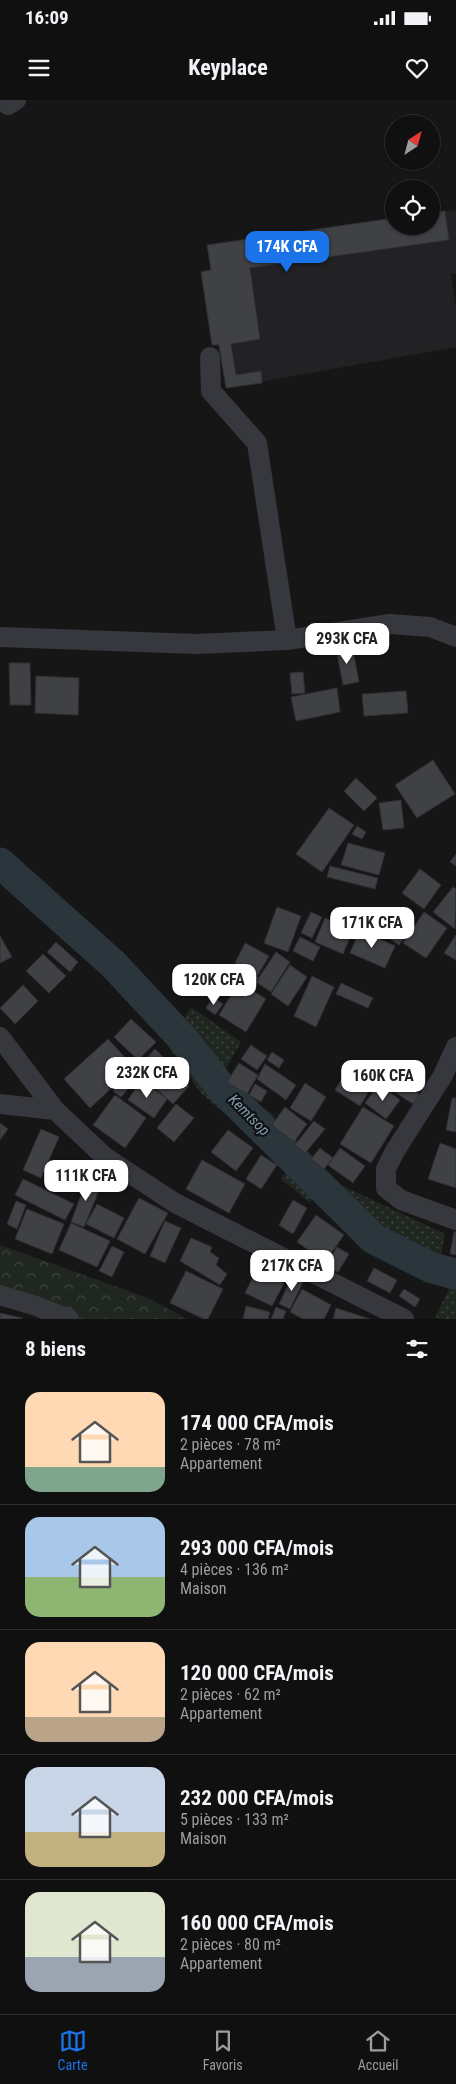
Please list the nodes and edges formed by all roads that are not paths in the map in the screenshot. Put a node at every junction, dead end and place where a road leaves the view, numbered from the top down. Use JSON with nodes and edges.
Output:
{"nodes":[{"id":1,"x":6,"y":100,"type":"edge"},
{"id":2,"x":16,"y":100,"type":"edge"},
{"id":3,"x":210,"y":357,"type":"dead end"},
{"id":4,"x":456,"y":636,"type":"edge"},
{"id":5,"x":0,"y":637,"type":"edge"},
{"id":6,"x":287,"y":640,"type":"junction"},
{"id":7,"x":0,"y":1037,"type":"edge"},
{"id":8,"x":453,"y":1060,"type":"edge"},
{"id":9,"x":0,"y":1104,"type":"edge"},
{"id":10,"x":56,"y":1110,"type":"junction"},
{"id":11,"x":456,"y":1220,"type":"edge"},
{"id":12,"x":0,"y":1295,"type":"edge"},
{"id":13,"x":69,"y":1319,"type":"edge"},
{"id":14,"x":404,"y":1319,"type":"edge"}],
"edges":[{"from":1,"to":2,"type":"street"},
{"from":3,"to":6,"type":"street"},
{"from":4,"to":6,"type":"street"},
{"from":5,"to":6,"type":"street"},
{"from":7,"to":10,"type":"street"},
{"from":8,"to":11,"type":"street"},
{"from":9,"to":10,"type":"street"},
{"from":10,"to":14,"type":"street"},
{"from":12,"to":13,"type":"street"}]}
